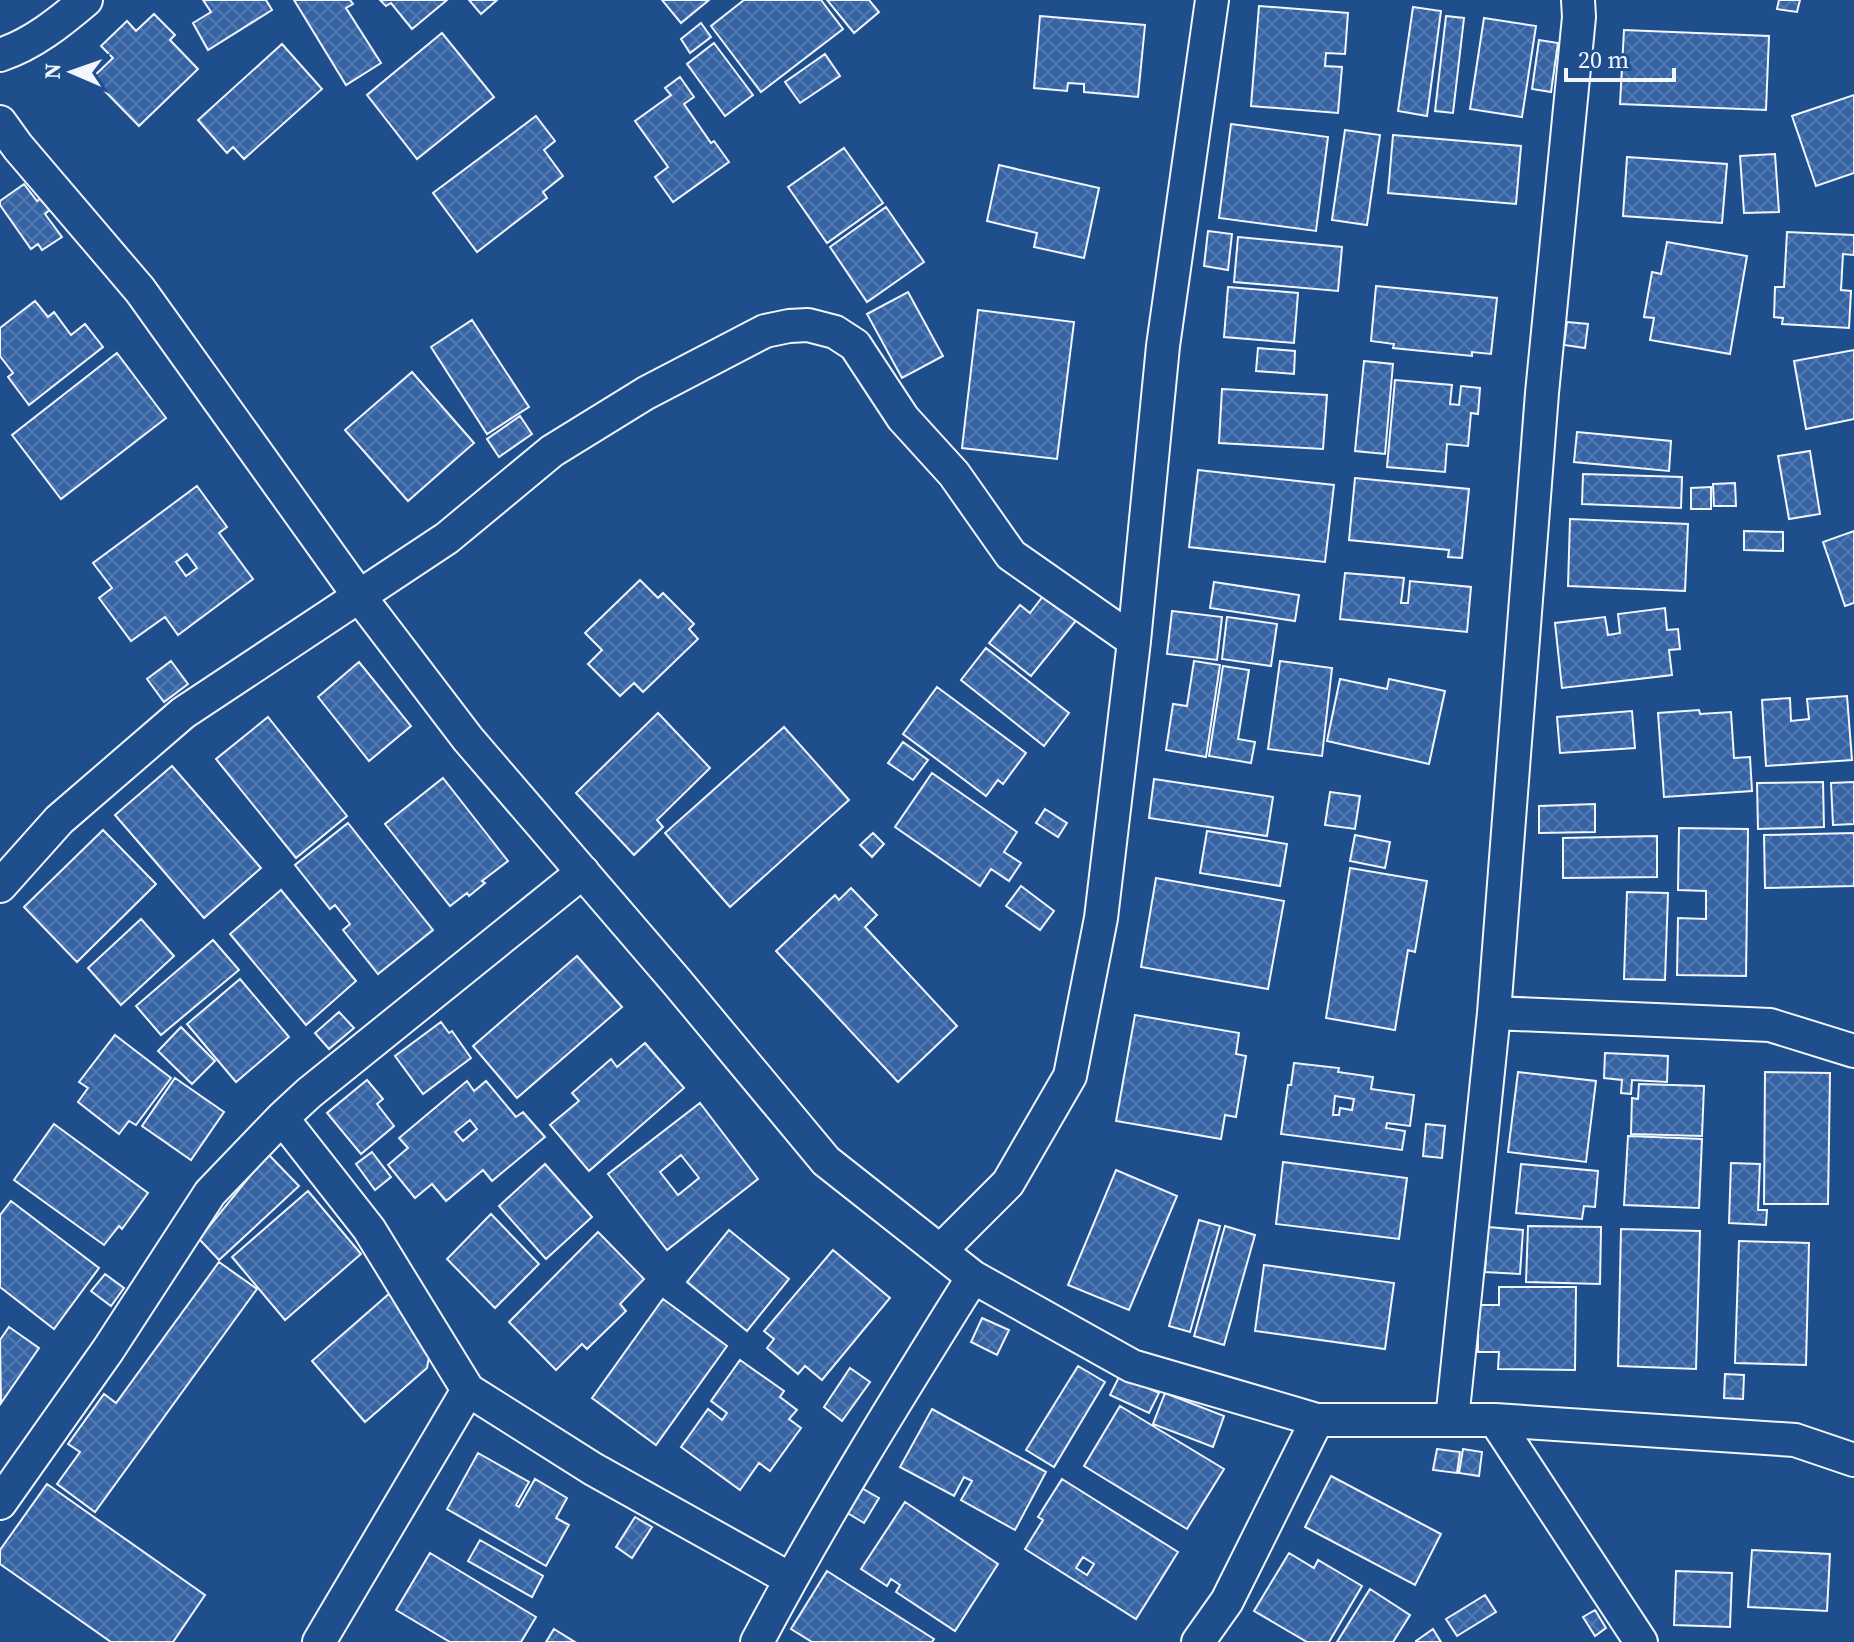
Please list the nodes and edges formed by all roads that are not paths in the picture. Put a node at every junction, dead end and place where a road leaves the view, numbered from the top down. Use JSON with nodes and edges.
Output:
{"nodes":[{"id":1,"x":86,"y":0,"type":"edge"},
{"id":2,"x":1212,"y":0,"type":"edge"},
{"id":3,"x":1578,"y":0,"type":"edge"},
{"id":4,"x":0,"y":55,"type":"edge"},
{"id":5,"x":0,"y":122,"type":"edge"},
{"id":6,"x":359,"y":596,"type":"junction"},
{"id":7,"x":1134,"y":641,"type":"junction"},
{"id":8,"x":583,"y":872,"type":"junction"},
{"id":9,"x":0,"y":886,"type":"edge"},
{"id":10,"x":1494,"y":1013,"type":"junction"},
{"id":11,"x":1854,"y":1051,"type":"edge"},
{"id":12,"x":282,"y":1118,"type":"junction"},
{"id":13,"x":940,"y":1251,"type":"junction"},
{"id":14,"x":973,"y":1277,"type":"junction"},
{"id":15,"x":468,"y":1390,"type":"junction"},
{"id":16,"x":1317,"y":1420,"type":"junction"},
{"id":17,"x":1452,"y":1420,"type":"junction"},
{"id":18,"x":1495,"y":1420,"type":"junction"},
{"id":19,"x":1854,"y":1460,"type":"edge"},
{"id":20,"x":0,"y":1503,"type":"edge"},
{"id":21,"x":790,"y":1579,"type":"junction"},
{"id":22,"x":319,"y":1642,"type":"edge"},
{"id":23,"x":757,"y":1642,"type":"edge"},
{"id":24,"x":1198,"y":1642,"type":"edge"},
{"id":25,"x":1641,"y":1642,"type":"edge"}],
"edges":[{"from":1,"to":4,"type":"street"},
{"from":2,"to":7,"type":"street"},
{"from":3,"to":10,"type":"street"},
{"from":5,"to":6,"type":"street"},
{"from":6,"to":7,"type":"street"},
{"from":6,"to":8,"type":"street"},
{"from":6,"to":9,"type":"street"},
{"from":7,"to":13,"type":"street"},
{"from":8,"to":12,"type":"street"},
{"from":8,"to":13,"type":"street"},
{"from":10,"to":11,"type":"street"},
{"from":10,"to":17,"type":"street"},
{"from":12,"to":15,"type":"street"},
{"from":12,"to":20,"type":"street"},
{"from":13,"to":14,"type":"street"},
{"from":14,"to":16,"type":"street"},
{"from":14,"to":21,"type":"street"},
{"from":15,"to":21,"type":"street"},
{"from":15,"to":22,"type":"street"},
{"from":16,"to":17,"type":"street"},
{"from":16,"to":24,"type":"street"},
{"from":17,"to":18,"type":"street"},
{"from":18,"to":19,"type":"street"},
{"from":18,"to":25,"type":"street"},
{"from":21,"to":23,"type":"street"}]}
